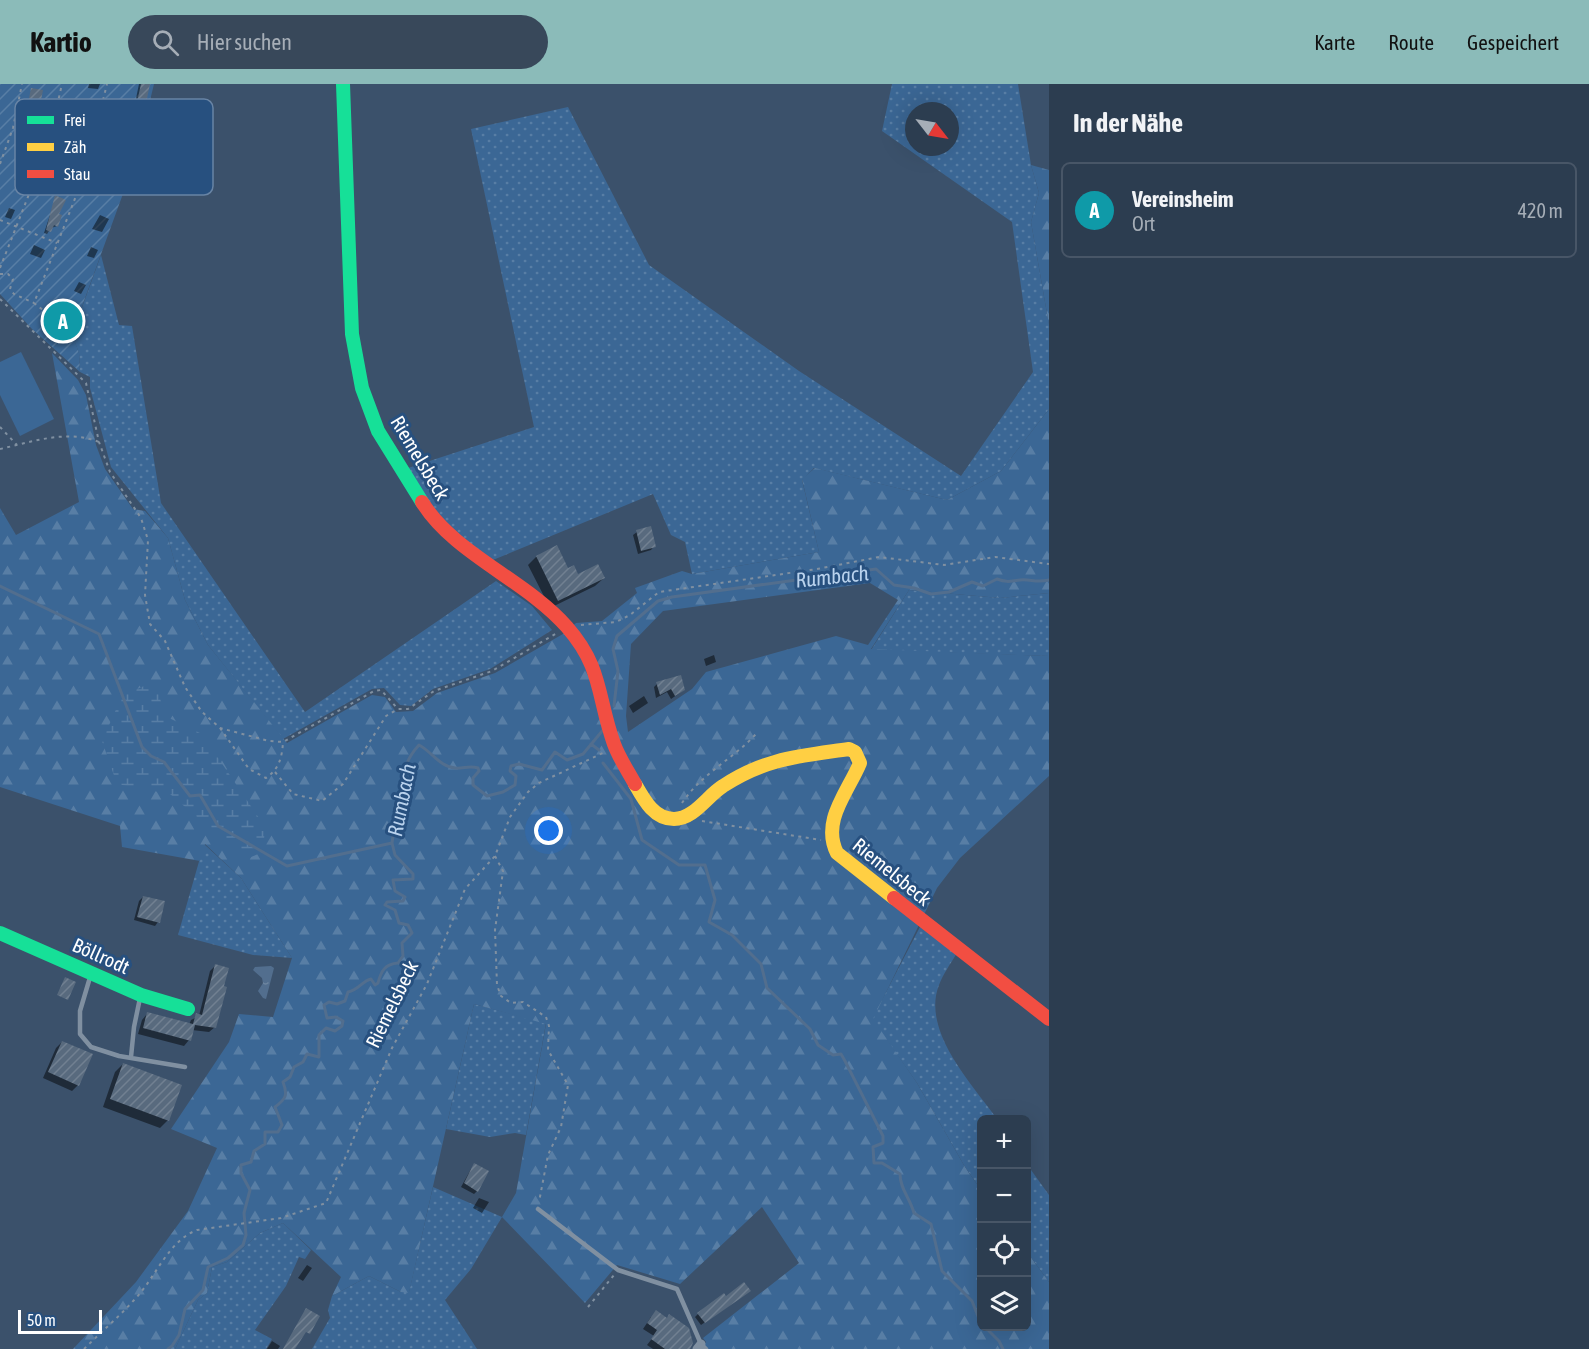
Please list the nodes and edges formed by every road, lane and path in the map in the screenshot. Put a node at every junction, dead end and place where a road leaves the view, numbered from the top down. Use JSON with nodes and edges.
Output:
{"nodes":[{"id":1,"x":22,"y":84,"type":"edge"},
{"id":2,"x":62,"y":84,"type":"edge"},
{"id":3,"x":107,"y":84,"type":"edge"},
{"id":4,"x":343,"y":84,"type":"edge"},
{"id":5,"x":19,"y":99,"type":"edge"},
{"id":6,"x":59,"y":99,"type":"edge"},
{"id":7,"x":104,"y":99,"type":"edge"},
{"id":8,"x":15,"y":118,"type":"edge"},
{"id":9,"x":0,"y":164,"type":"edge"},
{"id":10,"x":28,"y":195,"type":"edge"},
{"id":11,"x":75,"y":195,"type":"edge"},
{"id":12,"x":0,"y":220,"type":"edge"},
{"id":13,"x":15,"y":227,"type":"junction"},
{"id":14,"x":57,"y":243,"type":"junction"},
{"id":15,"x":0,"y":268,"type":"edge"},
{"id":16,"x":0,"y":274,"type":"edge"},
{"id":17,"x":0,"y":299,"type":"edge"},
{"id":18,"x":34,"y":303,"type":"junction"},
{"id":19,"x":48,"y":314,"type":"dead end"},
{"id":20,"x":0,"y":427,"type":"edge"},
{"id":21,"x":99,"y":442,"type":"junction"},
{"id":22,"x":17,"y":445,"type":"junction"},
{"id":23,"x":0,"y":449,"type":"edge"},
{"id":24,"x":1049,"y":564,"type":"edge"},
{"id":25,"x":567,"y":627,"type":"junction"},
{"id":26,"x":398,"y":709,"type":"junction"},
{"id":27,"x":220,"y":728,"type":"junction"},
{"id":28,"x":756,"y":734,"type":"dead end"},
{"id":29,"x":283,"y":742,"type":"junction"},
{"id":30,"x":614,"y":745,"type":"junction"},
{"id":31,"x":275,"y":772,"type":"junction"},
{"id":32,"x":681,"y":818,"type":"junction"},
{"id":33,"x":830,"y":841,"type":"junction"},
{"id":34,"x":495,"y":856,"type":"junction"},
{"id":35,"x":0,"y":933,"type":"edge"},
{"id":36,"x":91,"y":972,"type":"junction"},
{"id":37,"x":141,"y":995,"type":"junction"},
{"id":38,"x":188,"y":1009,"type":"dead end"},
{"id":39,"x":1049,"y":1019,"type":"edge"},
{"id":40,"x":131,"y":1057,"type":"junction"},
{"id":41,"x":185,"y":1067,"type":"dead end"},
{"id":42,"x":537,"y":1209,"type":"joint"},
{"id":43,"x":618,"y":1270,"type":"junction"},
{"id":44,"x":588,"y":1306,"type":"dead end"},
{"id":45,"x":702,"y":1347,"type":"edge"},
{"id":46,"x":84,"y":1349,"type":"edge"}],
"edges":[{"from":1,"to":5,"type":"path"},
{"from":2,"to":6,"type":"path"},
{"from":3,"to":7,"type":"path"},
{"from":4,"to":25,"type":"street","name":"Riemelsbeck"},
{"from":8,"to":9,"type":"path"},
{"from":10,"to":13,"type":"path"},
{"from":11,"to":14,"type":"path"},
{"from":12,"to":13,"type":"path"},
{"from":13,"to":14,"type":"path"},
{"from":13,"to":15,"type":"path"},
{"from":14,"to":18,"type":"path"},
{"from":16,"to":18,"type":"path"},
{"from":17,"to":21,"type":"path"},
{"from":18,"to":19,"type":"path"},
{"from":20,"to":22,"type":"path"},
{"from":21,"to":22,"type":"path"},
{"from":21,"to":27,"type":"path"},
{"from":22,"to":23,"type":"path"},
{"from":24,"to":25,"type":"path"},
{"from":25,"to":26,"type":"path"},
{"from":25,"to":30,"type":"street","name":"Riemelsbeck"},
{"from":26,"to":29,"type":"path"},
{"from":26,"to":31,"type":"path"},
{"from":27,"to":29,"type":"path"},
{"from":27,"to":31,"type":"path"},
{"from":28,"to":32,"type":"path"},
{"from":29,"to":31,"type":"path"},
{"from":30,"to":32,"type":"street","name":"Riemelsbeck"},
{"from":30,"to":34,"type":"path","name":"Riemelsbeck"},
{"from":32,"to":33,"type":"path"},
{"from":32,"to":33,"type":"street","name":"Riemelsbeck"},
{"from":33,"to":39,"type":"street","name":"Riemelsbeck"},
{"from":34,"to":42,"type":"path"},
{"from":34,"to":46,"type":"path","name":"Riemelsbeck"},
{"from":35,"to":36,"type":"street","name":"Böllrodt"},
{"from":36,"to":37,"type":"street","name":"Böllrodt"},
{"from":36,"to":40,"type":"lane"},
{"from":37,"to":38,"type":"street","name":"Böllrodt"},
{"from":37,"to":40,"type":"lane"},
{"from":40,"to":41,"type":"lane"},
{"from":42,"to":43,"type":"lane"},
{"from":43,"to":44,"type":"path"},
{"from":43,"to":45,"type":"lane"}]}
